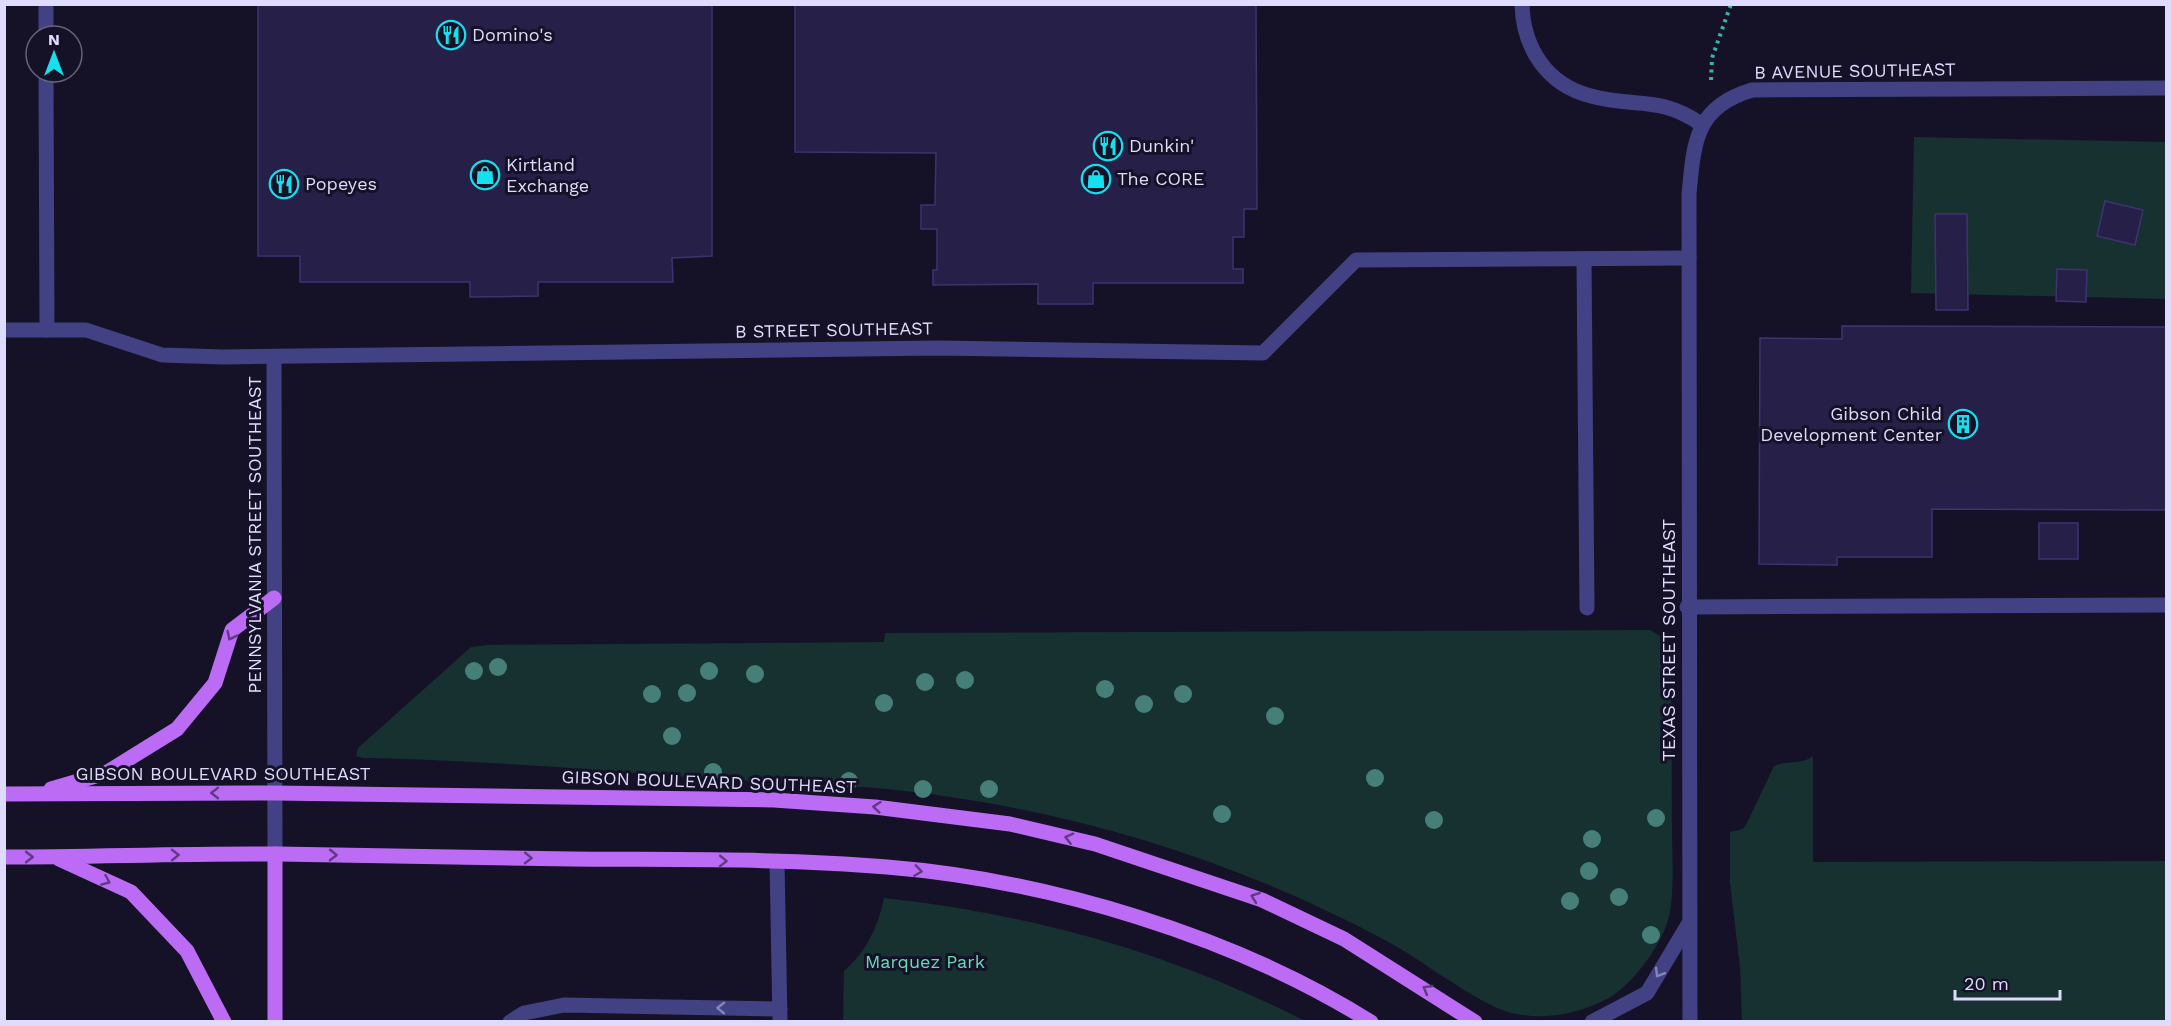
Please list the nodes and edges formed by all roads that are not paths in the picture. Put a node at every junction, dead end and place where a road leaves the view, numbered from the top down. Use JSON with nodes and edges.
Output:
{"nodes":[{"id":1,"x":46,"y":4,"type":"edge"},
{"id":2,"x":1522,"y":4,"type":"edge"},
{"id":3,"x":46,"y":24,"type":"edge"},
{"id":4,"x":46,"y":84,"type":"edge"},
{"id":5,"x":2166,"y":88,"type":"edge"},
{"id":6,"x":1701,"y":124,"type":"junction"},
{"id":7,"x":1689,"y":258,"type":"junction"},
{"id":8,"x":1584,"y":259,"type":"junction"},
{"id":9,"x":4,"y":330,"type":"edge"},
{"id":10,"x":47,"y":330,"type":"junction"},
{"id":11,"x":274,"y":357,"type":"junction"},
{"id":12,"x":274,"y":598,"type":"junction"},
{"id":13,"x":2166,"y":605,"type":"edge"},
{"id":14,"x":1688,"y":607,"type":"junction"},
{"id":15,"x":1587,"y":608,"type":"dead end"},
{"id":16,"x":274,"y":793,"type":"junction"},
{"id":17,"x":4,"y":794,"type":"edge"},
{"id":18,"x":32,"y":794,"type":"junction"},
{"id":19,"x":275,"y":854,"type":"junction"},
{"id":20,"x":4,"y":857,"type":"edge"},
{"id":21,"x":53,"y":857,"type":"junction"},
{"id":22,"x":777,"y":862,"type":"junction"},
{"id":23,"x":1689,"y":923,"type":"junction"},
{"id":24,"x":780,"y":1015,"type":"edge"},
{"id":25,"x":224,"y":1022,"type":"edge"},
{"id":26,"x":275,"y":1022,"type":"edge"},
{"id":27,"x":510,"y":1022,"type":"edge"},
{"id":28,"x":1371,"y":1022,"type":"edge"},
{"id":29,"x":1475,"y":1022,"type":"edge"},
{"id":30,"x":1592,"y":1022,"type":"edge"},
{"id":31,"x":1690,"y":1022,"type":"edge"}],
"edges":[{"from":1,"to":3,"type":"street"},
{"from":2,"to":6,"type":"street"},
{"from":4,"to":10,"type":"street"},
{"from":5,"to":6,"type":"street","name":"B AVENUE SOUTHEAST"},
{"from":6,"to":7,"type":"street","name":"B AVENUE SOUTHEAST"},
{"from":7,"to":8,"type":"street"},
{"from":7,"to":14,"type":"street","name":"TEXAS STREET SOUTHEAST"},
{"from":8,"to":11,"type":"street","name":"B STREET SOUTHEAST"},
{"from":8,"to":15,"type":"street"},
{"from":9,"to":10,"type":"street","name":"PENNSYLVANIA STREET SOUTHEAST"},
{"from":10,"to":11,"type":"street","name":"PENNSYLVANIA STREET SOUTHEAST"},
{"from":11,"to":12,"type":"street","name":"PENNSYLVANIA STREET SOUTHEAST"},
{"from":12,"to":16,"type":"street","name":"PENNSYLVANIA STREET SOUTHEAST"},
{"from":12,"to":18,"type":"main road","one_way":true},
{"from":13,"to":14,"type":"street"},
{"from":14,"to":23,"type":"street","name":"TEXAS STREET SOUTHEAST"},
{"from":16,"to":18,"type":"main road","name":"GIBSON BOULEVARD SOUTHEAST","one_way":true},
{"from":16,"to":19,"type":"street","name":"PENNSYLVANIA STREET SOUTHEAST"},
{"from":29,"to":16,"type":"main road","name":"GIBSON BOULEVARD SOUTHEAST","one_way":true},
{"from":17,"to":18,"type":"main road","name":"GIBSON BOULEVARD SOUTHEAST"},
{"from":21,"to":19,"type":"main road","one_way":true},
{"from":19,"to":22,"type":"main road","one_way":true},
{"from":19,"to":26,"type":"main road","name":"PENNSYLVANIA STREET SOUTHEAST"},
{"from":20,"to":21,"type":"main road","one_way":true},
{"from":21,"to":25,"type":"main road","one_way":true},
{"from":22,"to":24,"type":"street"},
{"from":22,"to":28,"type":"main road","one_way":true},
{"from":23,"to":30,"type":"street","one_way":true},
{"from":23,"to":31,"type":"street","name":"TEXAS STREET SOUTHEAST"},
{"from":24,"to":27,"type":"street","one_way":true}]}
